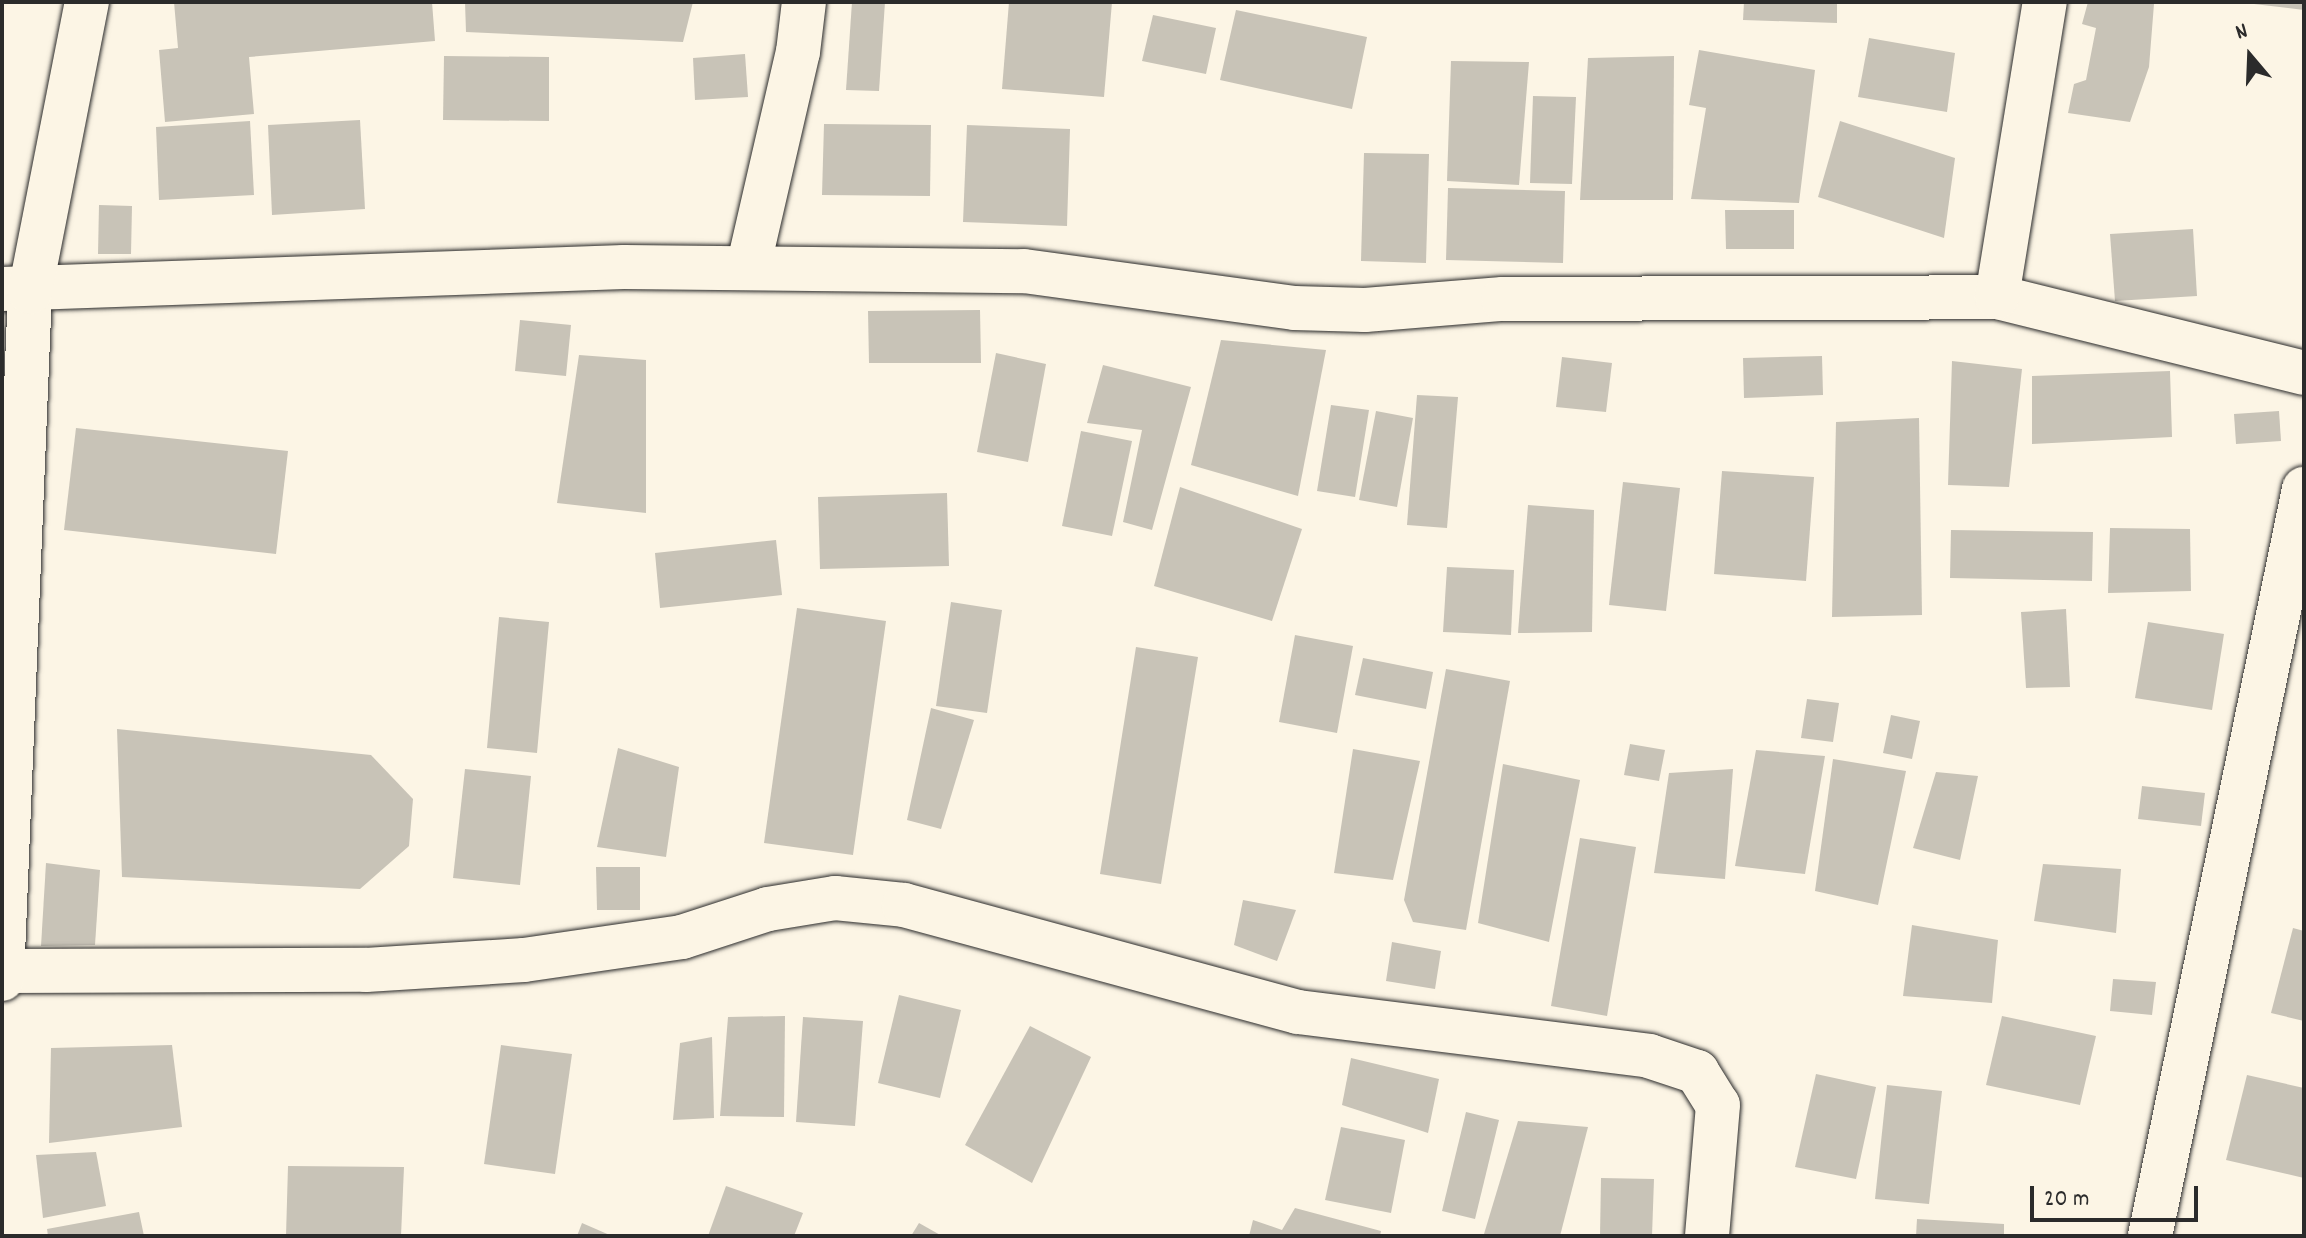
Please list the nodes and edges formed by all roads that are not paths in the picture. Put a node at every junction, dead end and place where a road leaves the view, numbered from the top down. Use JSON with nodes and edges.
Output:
{"nodes":[{"id":1,"x":87,"y":2,"type":"edge"},
{"id":2,"x":804,"y":2,"type":"edge"},
{"id":3,"x":2045,"y":2,"type":"edge"},
{"id":4,"x":748,"y":268,"type":"junction"},
{"id":5,"x":16,"y":291,"type":"edge"},
{"id":6,"x":1997,"y":297,"type":"junction"},
{"id":7,"x":2304,"y":373,"type":"edge"},
{"id":8,"x":2304,"y":489,"type":"edge"},
{"id":9,"x":2,"y":971,"type":"edge"},
{"id":10,"x":2,"y":979,"type":"edge"},
{"id":11,"x":1707,"y":1236,"type":"edge"},
{"id":12,"x":2150,"y":1236,"type":"edge"}],
"edges":[{"from":1,"to":5,"type":"street"},
{"from":2,"to":4,"type":"street"},
{"from":3,"to":6,"type":"street"},
{"from":4,"to":5,"type":"street"},
{"from":4,"to":6,"type":"street"},
{"from":5,"to":9,"type":"street"},
{"from":6,"to":7,"type":"street"},
{"from":8,"to":12,"type":"street"},
{"from":9,"to":10,"type":"street"},
{"from":9,"to":11,"type":"street"}]}
